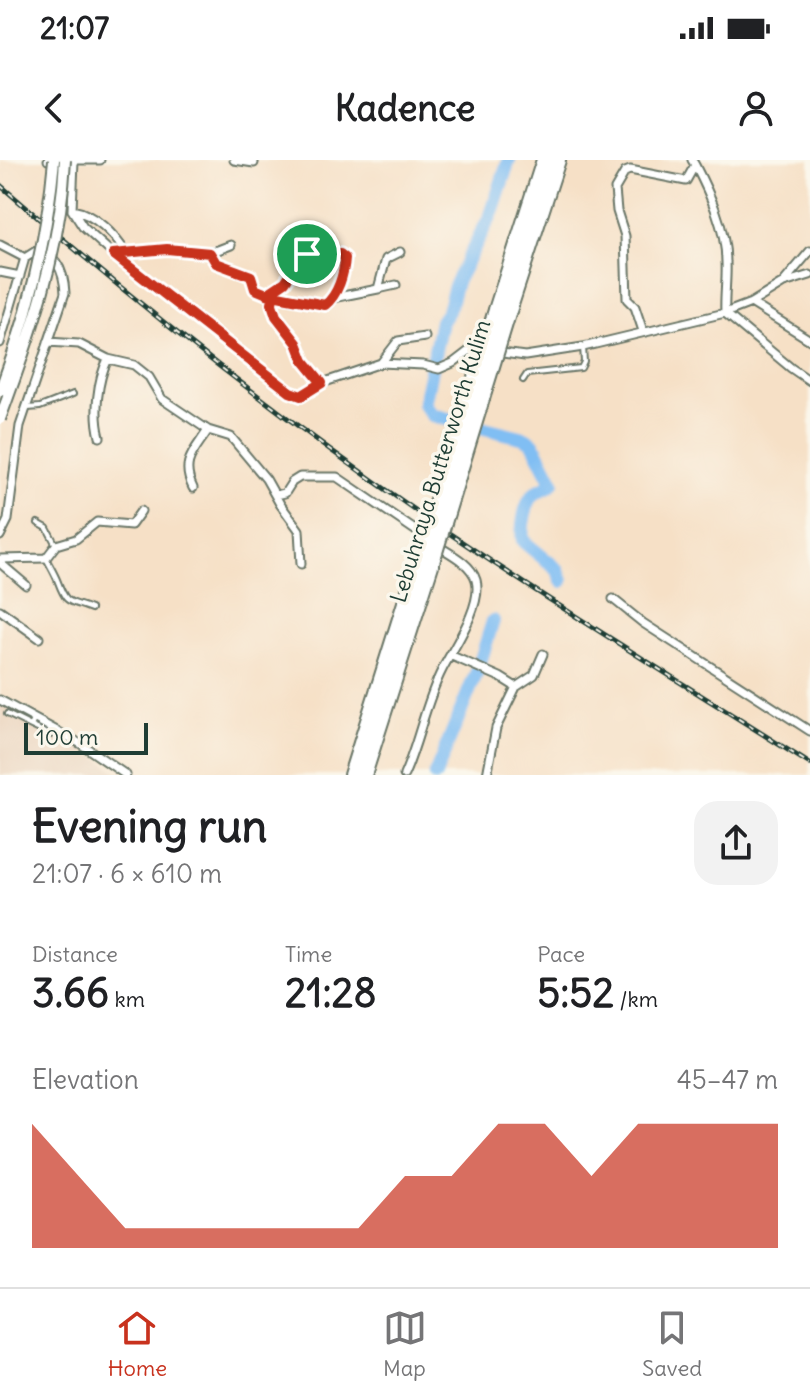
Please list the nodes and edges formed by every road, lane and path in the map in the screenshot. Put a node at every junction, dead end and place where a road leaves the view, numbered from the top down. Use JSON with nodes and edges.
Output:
{"nodes":[{"id":1,"x":48,"y":160,"type":"edge"},
{"id":2,"x":54,"y":160,"type":"edge"},
{"id":3,"x":71,"y":160,"type":"edge"},
{"id":4,"x":100,"y":160,"type":"edge"},
{"id":5,"x":234,"y":160,"type":"edge"},
{"id":6,"x":254,"y":160,"type":"edge"},
{"id":7,"x":544,"y":160,"type":"edge"},
{"id":8,"x":558,"y":160,"type":"edge"},
{"id":9,"x":693,"y":162,"type":"edge"},
{"id":10,"x":72,"y":210,"type":"junction"},
{"id":11,"x":0,"y":245,"type":"edge"},
{"id":12,"x":231,"y":245,"type":"dead end"},
{"id":13,"x":810,"y":251,"type":"edge"},
{"id":14,"x":400,"y":252,"type":"dead end"},
{"id":15,"x":126,"y":253,"type":"junction"},
{"id":16,"x":210,"y":253,"type":"junction"},
{"id":17,"x":113,"y":254,"type":"junction"},
{"id":18,"x":25,"y":258,"type":"junction"},
{"id":19,"x":0,"y":272,"type":"edge"},
{"id":20,"x":810,"y":275,"type":"edge"},
{"id":21,"x":20,"y":276,"type":"junction"},
{"id":22,"x":782,"y":284,"type":"junction"},
{"id":23,"x":396,"y":285,"type":"dead end"},
{"id":24,"x":378,"y":289,"type":"junction"},
{"id":25,"x":270,"y":295,"type":"junction"},
{"id":26,"x":333,"y":298,"type":"junction"},
{"id":27,"x":751,"y":303,"type":"junction"},
{"id":28,"x":502,"y":312,"type":"junction"},
{"id":29,"x":725,"y":313,"type":"junction"},
{"id":30,"x":643,"y":331,"type":"junction"},
{"id":31,"x":425,"y":337,"type":"dead end"},
{"id":32,"x":810,"y":340,"type":"edge"},
{"id":33,"x":48,"y":342,"type":"junction"},
{"id":34,"x":0,"y":343,"type":"edge"},
{"id":35,"x":583,"y":347,"type":"junction"},
{"id":36,"x":108,"y":359,"type":"junction"},
{"id":37,"x":381,"y":363,"type":"junction"},
{"id":38,"x":523,"y":380,"type":"dead end"},
{"id":39,"x":810,"y":381,"type":"edge"},
{"id":40,"x":322,"y":383,"type":"junction"},
{"id":41,"x":0,"y":391,"type":"edge"},
{"id":42,"x":73,"y":394,"type":"dead end"},
{"id":43,"x":25,"y":408,"type":"junction"},
{"id":44,"x":0,"y":419,"type":"edge"},
{"id":45,"x":208,"y":430,"type":"junction"},
{"id":46,"x":100,"y":437,"type":"dead end"},
{"id":47,"x":193,"y":488,"type":"dead end"},
{"id":48,"x":276,"y":495,"type":"junction"},
{"id":49,"x":141,"y":511,"type":"dead end"},
{"id":50,"x":38,"y":523,"type":"dead end"},
{"id":51,"x":0,"y":536,"type":"edge"},
{"id":52,"x":56,"y":545,"type":"junction"},
{"id":53,"x":46,"y":558,"type":"junction"},
{"id":54,"x":425,"y":560,"type":"junction"},
{"id":55,"x":0,"y":561,"type":"edge"},
{"id":56,"x":301,"y":564,"type":"dead end"},
{"id":57,"x":26,"y":585,"type":"dead end"},
{"id":58,"x":613,"y":599,"type":"dead end"},
{"id":59,"x":91,"y":609,"type":"dead end"},
{"id":60,"x":0,"y":610,"type":"edge"},
{"id":61,"x":39,"y":638,"type":"dead end"},
{"id":62,"x":543,"y":654,"type":"dead end"},
{"id":63,"x":452,"y":656,"type":"junction"},
{"id":64,"x":516,"y":687,"type":"junction"},
{"id":65,"x":0,"y":700,"type":"edge"},
{"id":66,"x":7,"y":714,"type":"dead end"},
{"id":67,"x":33,"y":722,"type":"junction"},
{"id":68,"x":810,"y":731,"type":"edge"},
{"id":69,"x":50,"y":735,"type":"dead end"},
{"id":70,"x":126,"y":775,"type":"edge"},
{"id":71,"x":351,"y":775,"type":"edge"},
{"id":72,"x":364,"y":775,"type":"edge"},
{"id":73,"x":404,"y":775,"type":"edge"},
{"id":74,"x":487,"y":775,"type":"edge"}],
"edges":[{"from":1,"to":3,"type":"street"},
{"from":2,"to":41,"type":"main road","bridge":true},
{"from":3,"to":4,"type":"street"},
{"from":3,"to":10,"type":"street"},
{"from":3,"to":44,"type":"main road","bridge":true},
{"from":5,"to":6,"type":"street"},
{"from":7,"to":28,"type":"highway","name":"Lebuhraya Butterworth Kulim"},
{"from":8,"to":28,"type":"highway","name":"Lebuhraya Butterworth Kulim"},
{"from":9,"to":29,"type":"street"},
{"from":9,"to":30,"type":"street"},
{"from":10,"to":15,"type":"street"},
{"from":10,"to":17,"type":"street"},
{"from":11,"to":18,"type":"street"},
{"from":12,"to":16,"type":"street"},
{"from":13,"to":22,"type":"street"},
{"from":14,"to":24,"type":"street"},
{"from":15,"to":16,"type":"street"},
{"from":15,"to":17,"type":"street"},
{"from":16,"to":25,"type":"street"},
{"from":17,"to":40,"type":"street"},
{"from":18,"to":21,"type":"street"},
{"from":18,"to":33,"type":"street"},
{"from":19,"to":21,"type":"street"},
{"from":20,"to":22,"type":"street"},
{"from":21,"to":34,"type":"street"},
{"from":22,"to":27,"type":"street"},
{"from":23,"to":24,"type":"street"},
{"from":24,"to":26,"type":"street"},
{"from":25,"to":26,"type":"street"},
{"from":25,"to":26,"type":"street"},
{"from":25,"to":40,"type":"street"},
{"from":27,"to":29,"type":"street"},
{"from":27,"to":32,"type":"street"},
{"from":28,"to":54,"type":"highway","name":"Lebuhraya Butterworth Kulim","bridge":true},
{"from":29,"to":30,"type":"street"},
{"from":29,"to":39,"type":"street"},
{"from":30,"to":35,"type":"street"},
{"from":31,"to":37,"type":"street"},
{"from":33,"to":36,"type":"street"},
{"from":33,"to":43,"type":"street"},
{"from":35,"to":37,"type":"street"},
{"from":35,"to":38,"type":"lane"},
{"from":36,"to":45,"type":"street"},
{"from":36,"to":46,"type":"street"},
{"from":37,"to":40,"type":"street"},
{"from":42,"to":43,"type":"lane"},
{"from":43,"to":51,"type":"street"},
{"from":45,"to":47,"type":"street"},
{"from":45,"to":48,"type":"street"},
{"from":48,"to":56,"type":"street"},
{"from":48,"to":63,"type":"street"},
{"from":49,"to":52,"type":"street"},
{"from":50,"to":52,"type":"lane"},
{"from":52,"to":53,"type":"street"},
{"from":53,"to":55,"type":"street"},
{"from":53,"to":59,"type":"lane"},
{"from":54,"to":71,"type":"highway","name":"Lebuhraya Butterworth Kulim"},
{"from":54,"to":72,"type":"highway","name":"Lebuhraya Butterworth Kulim"},
{"from":55,"to":57,"type":"street"},
{"from":58,"to":68,"type":"street"},
{"from":60,"to":61,"type":"street"},
{"from":62,"to":64,"type":"street"},
{"from":63,"to":64,"type":"street"},
{"from":63,"to":73,"type":"street"},
{"from":64,"to":74,"type":"street"},
{"from":65,"to":67,"type":"street"},
{"from":66,"to":67,"type":"lane"},
{"from":67,"to":69,"type":"lane"},
{"from":67,"to":70,"type":"street"}]}
